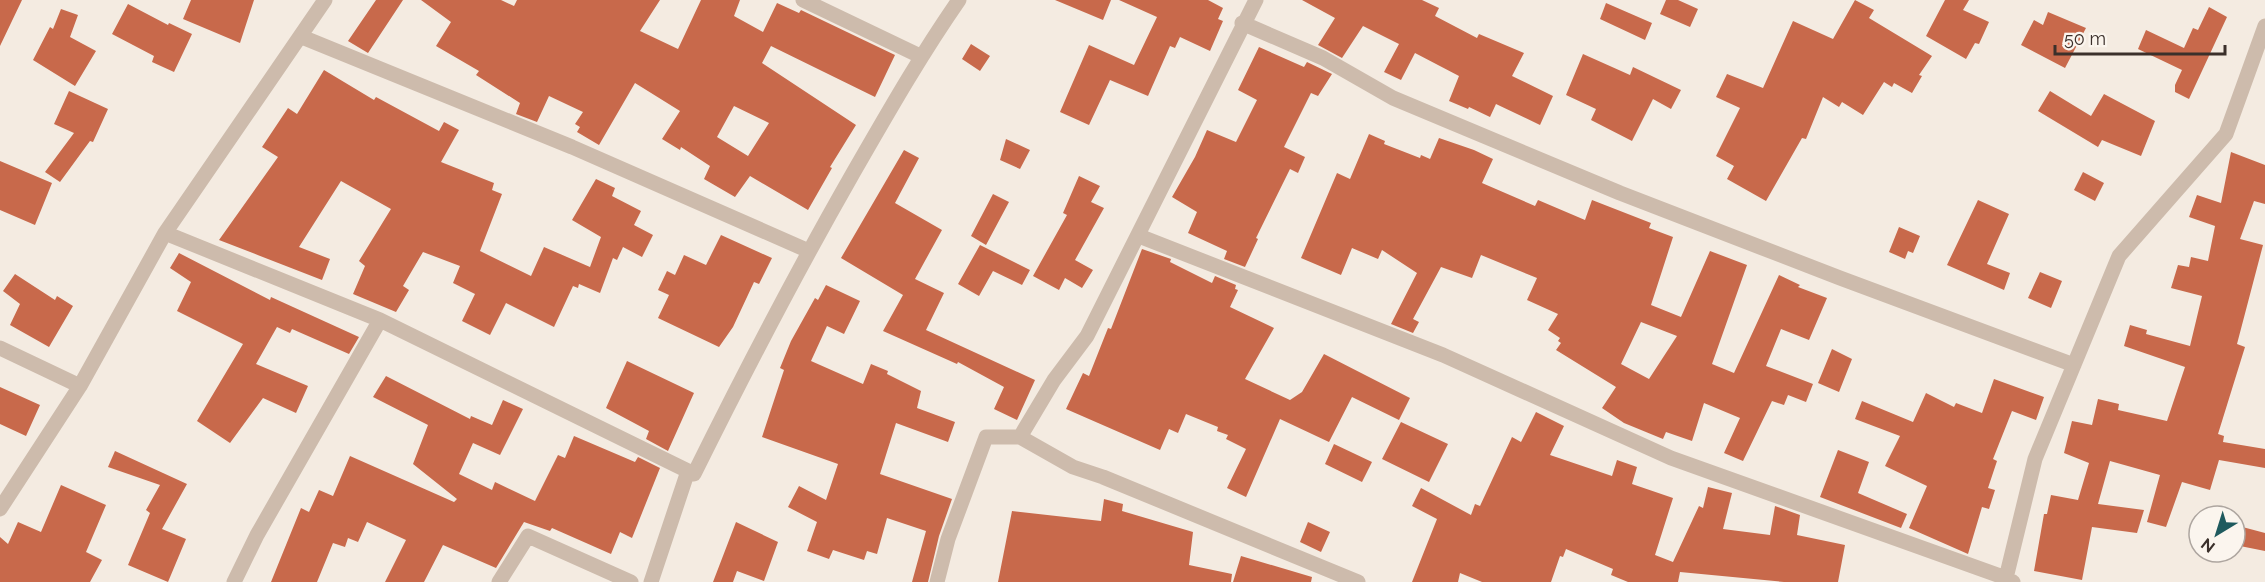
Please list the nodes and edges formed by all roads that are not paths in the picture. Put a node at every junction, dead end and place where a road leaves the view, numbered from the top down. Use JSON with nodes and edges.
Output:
{"nodes":[{"id":1,"x":324,"y":0,"type":"edge"},
{"id":2,"x":803,"y":0,"type":"edge"},
{"id":3,"x":959,"y":0,"type":"edge"},
{"id":4,"x":1256,"y":0,"type":"edge"},
{"id":5,"x":1242,"y":23,"type":"junction"},
{"id":6,"x":2265,"y":26,"type":"edge"},
{"id":7,"x":302,"y":37,"type":"junction"},
{"id":8,"x":920,"y":56,"type":"junction"},
{"id":9,"x":165,"y":233,"type":"junction"},
{"id":10,"x":1139,"y":236,"type":"junction"},
{"id":11,"x":809,"y":251,"type":"junction"},
{"id":12,"x":380,"y":320,"type":"junction"},
{"id":13,"x":0,"y":348,"type":"edge"},
{"id":14,"x":2074,"y":365,"type":"junction"},
{"id":15,"x":80,"y":386,"type":"junction"},
{"id":16,"x":1020,"y":437,"type":"junction"},
{"id":17,"x":688,"y":471,"type":"junction"},
{"id":18,"x":0,"y":509,"type":"edge"},
{"id":19,"x":2009,"y":580,"type":"edge"},
{"id":20,"x":234,"y":582,"type":"edge"},
{"id":21,"x":499,"y":582,"type":"edge"},
{"id":22,"x":631,"y":582,"type":"edge"},
{"id":23,"x":651,"y":582,"type":"edge"},
{"id":24,"x":937,"y":582,"type":"edge"},
{"id":25,"x":1358,"y":582,"type":"edge"}],
"edges":[{"from":1,"to":7,"type":"street"},
{"from":2,"to":8,"type":"street"},
{"from":3,"to":8,"type":"street"},
{"from":4,"to":5,"type":"street"},
{"from":5,"to":10,"type":"street"},
{"from":5,"to":14,"type":"street"},
{"from":6,"to":14,"type":"street"},
{"from":7,"to":9,"type":"street"},
{"from":7,"to":11,"type":"street"},
{"from":8,"to":11,"type":"street"},
{"from":9,"to":12,"type":"street"},
{"from":9,"to":15,"type":"street"},
{"from":10,"to":16,"type":"street"},
{"from":10,"to":19,"type":"street"},
{"from":11,"to":17,"type":"street"},
{"from":12,"to":17,"type":"street"},
{"from":12,"to":20,"type":"street"},
{"from":13,"to":15,"type":"street"},
{"from":14,"to":19,"type":"street"},
{"from":15,"to":18,"type":"street"},
{"from":16,"to":24,"type":"street"},
{"from":16,"to":25,"type":"street"},
{"from":17,"to":23,"type":"street"},
{"from":21,"to":22,"type":"street"}]}
